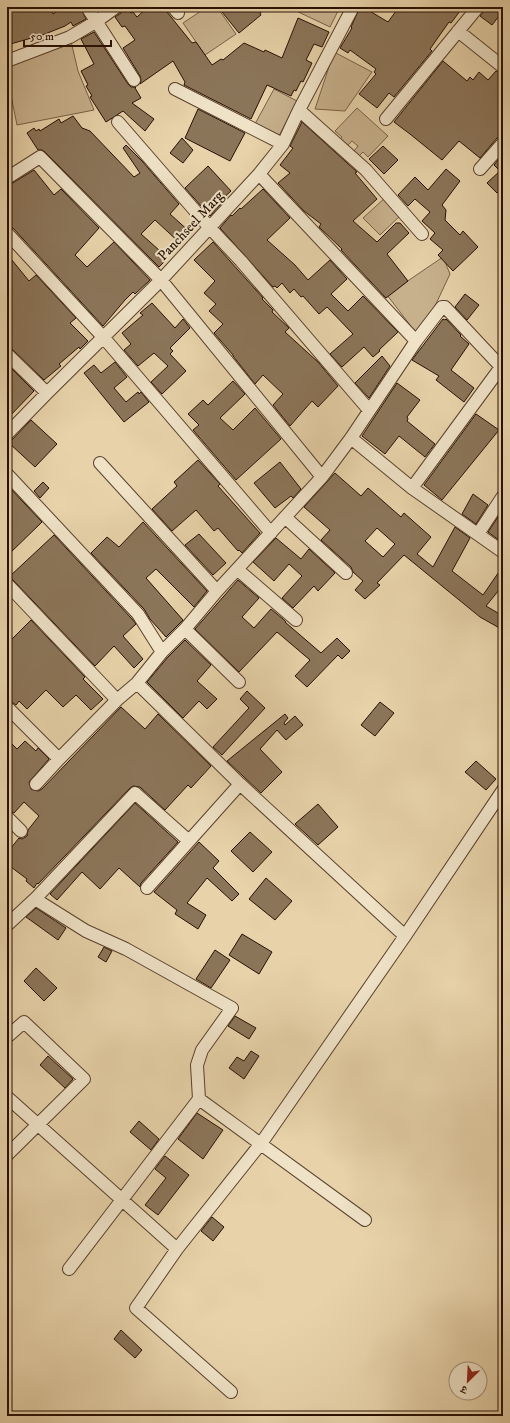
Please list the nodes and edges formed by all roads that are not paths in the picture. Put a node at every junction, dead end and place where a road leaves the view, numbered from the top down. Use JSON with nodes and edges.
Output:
{"nodes":[{"id":1,"x":87,"y":7,"type":"edge"},
{"id":2,"x":116,"y":7,"type":"edge"},
{"id":3,"x":353,"y":7,"type":"edge"},
{"id":4,"x":478,"y":7,"type":"edge"},
{"id":5,"x":97,"y":21,"type":"junction"},
{"id":6,"x":458,"y":31,"type":"junction"},
{"id":7,"x":7,"y":60,"type":"edge"},
{"id":8,"x":503,"y":67,"type":"edge"},
{"id":9,"x":134,"y":80,"type":"dead end"},
{"id":10,"x":175,"y":89,"type":"dead end"},
{"id":11,"x":299,"y":110,"type":"junction"},
{"id":12,"x":386,"y":119,"type":"dead end"},
{"id":13,"x":118,"y":122,"type":"dead end"},
{"id":14,"x":503,"y":143,"type":"edge"},
{"id":15,"x":283,"y":144,"type":"junction"},
{"id":16,"x":480,"y":169,"type":"dead end"},
{"id":17,"x":259,"y":174,"type":"junction"},
{"id":18,"x":7,"y":178,"type":"edge"},
{"id":19,"x":210,"y":228,"type":"junction"},
{"id":20,"x":7,"y":233,"type":"edge"},
{"id":21,"x":422,"y":234,"type":"dead end"},
{"id":22,"x":161,"y":280,"type":"junction"},
{"id":23,"x":104,"y":338,"type":"junction"},
{"id":24,"x":416,"y":341,"type":"junction"},
{"id":25,"x":7,"y":354,"type":"edge"},
{"id":26,"x":502,"y":368,"type":"edge"},
{"id":27,"x":47,"y":393,"type":"junction"},
{"id":28,"x":369,"y":410,"type":"junction"},
{"id":29,"x":7,"y":434,"type":"edge"},
{"id":30,"x":351,"y":438,"type":"junction"},
{"id":31,"x":100,"y":463,"type":"dead end"},
{"id":32,"x":7,"y":474,"type":"edge"},
{"id":33,"x":322,"y":477,"type":"junction"},
{"id":34,"x":412,"y":488,"type":"junction"},
{"id":35,"x":503,"y":496,"type":"edge"},
{"id":36,"x":285,"y":517,"type":"junction"},
{"id":37,"x":271,"y":533,"type":"junction"},
{"id":38,"x":478,"y":534,"type":"junction"},
{"id":39,"x":503,"y":552,"type":"edge"},
{"id":40,"x":238,"y":570,"type":"junction"},
{"id":41,"x":346,"y":573,"type":"dead end"},
{"id":42,"x":7,"y":584,"type":"edge"},
{"id":43,"x":217,"y":591,"type":"junction"},
{"id":44,"x":296,"y":620,"type":"dead end"},
{"id":45,"x":186,"y":629,"type":"junction"},
{"id":46,"x":162,"y":652,"type":"junction"},
{"id":47,"x":137,"y":682,"type":"junction"},
{"id":48,"x":239,"y":682,"type":"dead end"},
{"id":49,"x":117,"y":700,"type":"junction"},
{"id":50,"x":7,"y":706,"type":"edge"},
{"id":51,"x":58,"y":759,"type":"junction"},
{"id":52,"x":36,"y":784,"type":"dead end"},
{"id":53,"x":240,"y":784,"type":"junction"},
{"id":54,"x":503,"y":790,"type":"edge"},
{"id":55,"x":7,"y":817,"type":"edge"},
{"id":56,"x":21,"y":831,"type":"dead end"},
{"id":57,"x":189,"y":841,"type":"junction"},
{"id":58,"x":147,"y":888,"type":"dead end"},
{"id":59,"x":35,"y":899,"type":"junction"},
{"id":60,"x":7,"y":925,"type":"edge"},
{"id":61,"x":406,"y":936,"type":"junction"},
{"id":62,"x":7,"y":1038,"type":"edge"},
{"id":63,"x":7,"y":1097,"type":"edge"},
{"id":64,"x":199,"y":1099,"type":"junction"},
{"id":65,"x":38,"y":1124,"type":"junction"},
{"id":66,"x":261,"y":1144,"type":"junction"},
{"id":67,"x":7,"y":1155,"type":"edge"},
{"id":68,"x":122,"y":1200,"type":"junction"},
{"id":69,"x":365,"y":1220,"type":"dead end"},
{"id":70,"x":177,"y":1249,"type":"junction"},
{"id":71,"x":69,"y":1269,"type":"dead end"},
{"id":72,"x":231,"y":1392,"type":"dead end"}],
"edges":[{"from":1,"to":5,"type":"street"},
{"from":2,"to":5,"type":"street"},
{"from":3,"to":11,"type":"street","name":"Panchseel Marg"},
{"from":4,"to":6,"type":"street"},
{"from":5,"to":7,"type":"street"},
{"from":5,"to":9,"type":"street"},
{"from":6,"to":8,"type":"street"},
{"from":6,"to":12,"type":"street"},
{"from":10,"to":15,"type":"street"},
{"from":11,"to":15,"type":"street","name":"Panchseel Marg"},
{"from":11,"to":21,"type":"street"},
{"from":13,"to":19,"type":"street"},
{"from":14,"to":16,"type":"street"},
{"from":15,"to":17,"type":"street","name":"Panchseel Marg"},
{"from":17,"to":19,"type":"street","name":"Panchseel Marg"},
{"from":17,"to":24,"type":"street"},
{"from":18,"to":22,"type":"street"},
{"from":19,"to":22,"type":"street","name":"Panchseel Marg"},
{"from":19,"to":28,"type":"street"},
{"from":20,"to":23,"type":"street"},
{"from":22,"to":23,"type":"street","name":"Panchseel Marg"},
{"from":22,"to":33,"type":"street"},
{"from":23,"to":27,"type":"street","name":"Panchseel Marg"},
{"from":23,"to":37,"type":"street"},
{"from":24,"to":26,"type":"street"},
{"from":24,"to":28,"type":"street"},
{"from":25,"to":27,"type":"street"},
{"from":26,"to":34,"type":"street"},
{"from":27,"to":29,"type":"street","name":"Panchseel Marg"},
{"from":28,"to":30,"type":"street"},
{"from":30,"to":33,"type":"street"},
{"from":30,"to":34,"type":"street"},
{"from":31,"to":43,"type":"street"},
{"from":32,"to":46,"type":"street"},
{"from":33,"to":36,"type":"street"},
{"from":34,"to":38,"type":"street"},
{"from":35,"to":38,"type":"street"},
{"from":36,"to":37,"type":"street"},
{"from":36,"to":41,"type":"street"},
{"from":37,"to":40,"type":"street"},
{"from":38,"to":39,"type":"street"},
{"from":40,"to":43,"type":"street"},
{"from":40,"to":44,"type":"street"},
{"from":42,"to":49,"type":"street"},
{"from":43,"to":45,"type":"street"},
{"from":45,"to":46,"type":"street"},
{"from":45,"to":48,"type":"street"},
{"from":46,"to":47,"type":"street"},
{"from":47,"to":49,"type":"street"},
{"from":47,"to":53,"type":"street"},
{"from":49,"to":51,"type":"street"},
{"from":50,"to":51,"type":"street"},
{"from":51,"to":52,"type":"street"},
{"from":53,"to":57,"type":"street"},
{"from":53,"to":61,"type":"street"},
{"from":54,"to":61,"type":"street"},
{"from":55,"to":56,"type":"street"},
{"from":57,"to":58,"type":"street"},
{"from":57,"to":59,"type":"street"},
{"from":59,"to":60,"type":"street"},
{"from":59,"to":64,"type":"street"},
{"from":61,"to":66,"type":"street"},
{"from":62,"to":65,"type":"street"},
{"from":63,"to":65,"type":"street"},
{"from":64,"to":66,"type":"street"},
{"from":64,"to":68,"type":"street"},
{"from":65,"to":67,"type":"street"},
{"from":65,"to":68,"type":"street"},
{"from":66,"to":69,"type":"street"},
{"from":66,"to":70,"type":"street"},
{"from":68,"to":70,"type":"street"},
{"from":68,"to":71,"type":"street"},
{"from":70,"to":72,"type":"street"}]}
